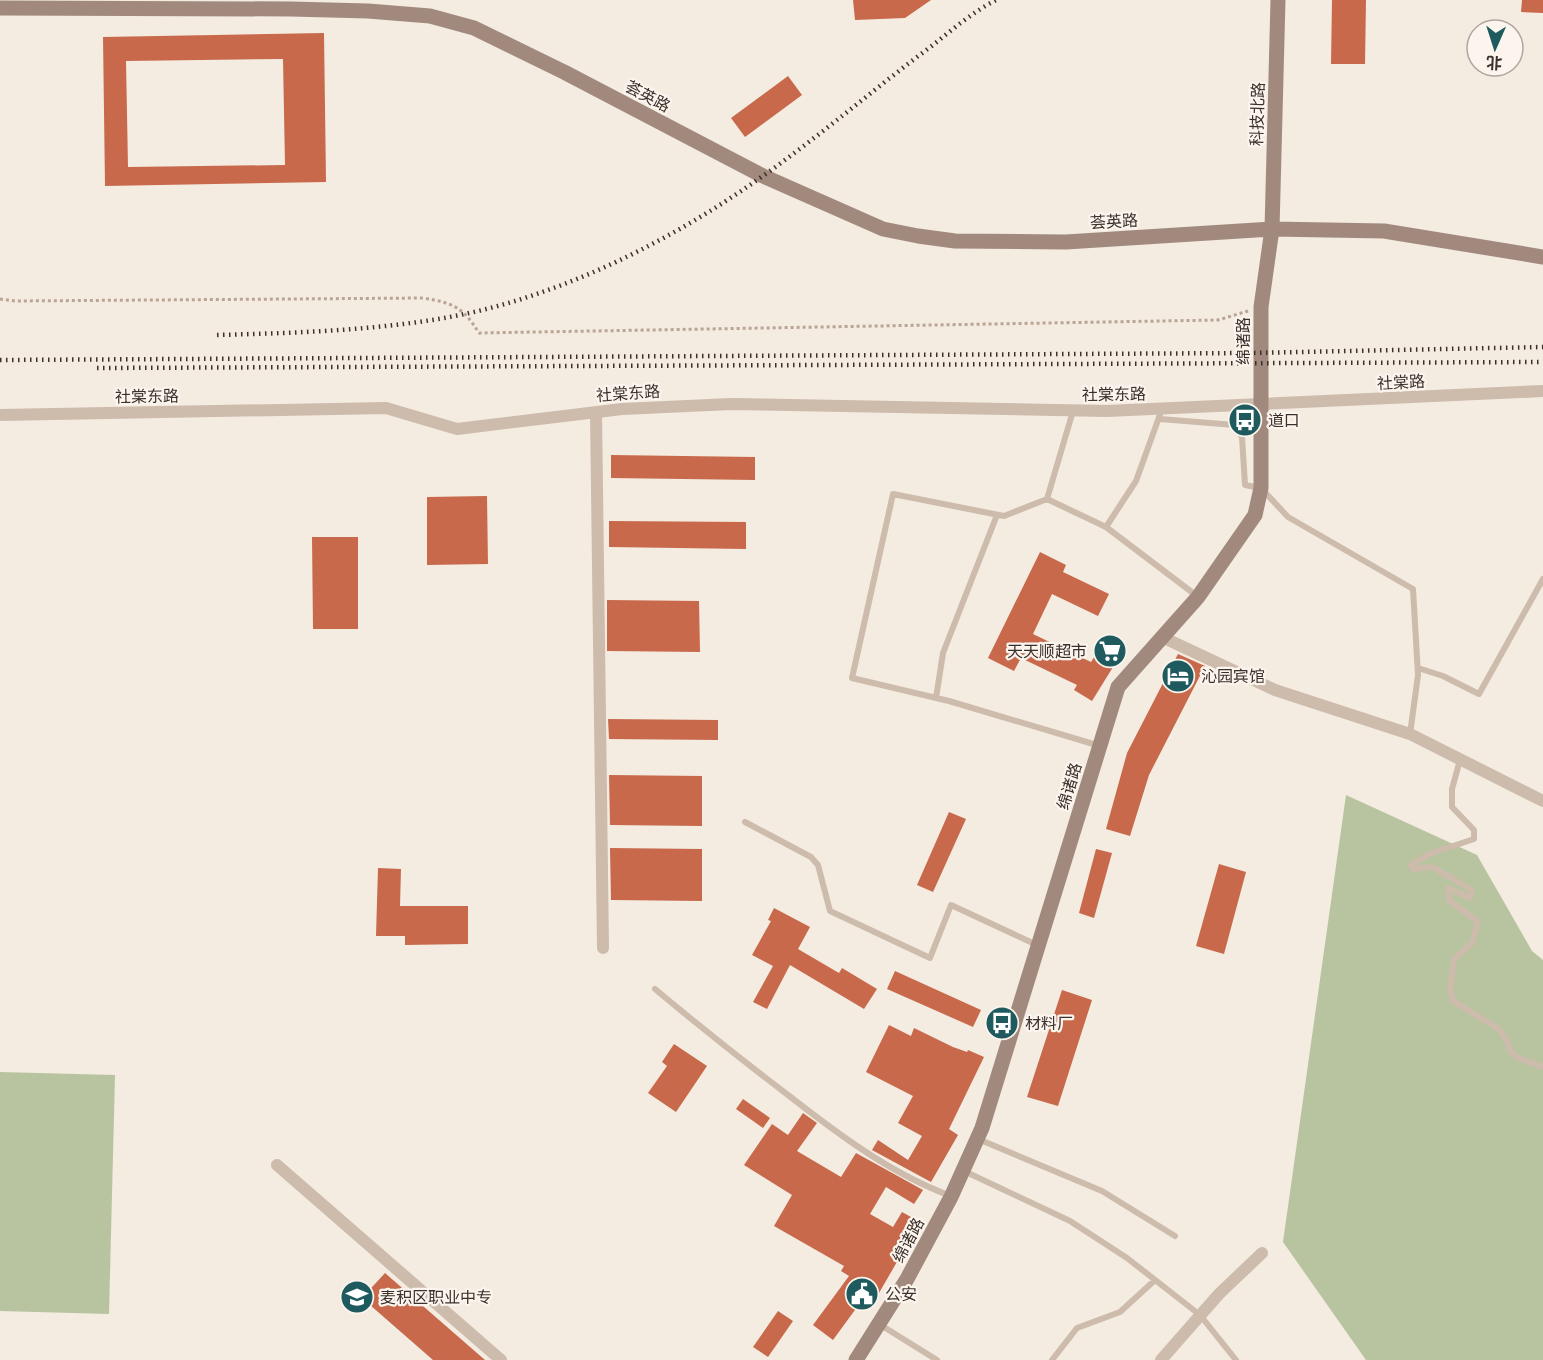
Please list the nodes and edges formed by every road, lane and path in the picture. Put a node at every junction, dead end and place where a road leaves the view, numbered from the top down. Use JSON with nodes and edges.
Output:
{"nodes":[{"id":1,"x":1278,"y":0,"type":"edge"},
{"id":2,"x":0,"y":8,"type":"edge"},
{"id":3,"x":1272,"y":229,"type":"junction"},
{"id":4,"x":1543,"y":257,"type":"edge"},
{"id":5,"x":0,"y":299,"type":"edge"},
{"id":6,"x":1261,"y":308,"type":"junction"},
{"id":7,"x":1543,"y":391,"type":"edge"},
{"id":8,"x":1261,"y":405,"type":"junction"},
{"id":9,"x":1073,"y":411,"type":"junction"},
{"id":10,"x":596,"y":412,"type":"junction"},
{"id":11,"x":1161,"y":414,"type":"junction"},
{"id":12,"x":0,"y":415,"type":"edge"},
{"id":13,"x":1261,"y":488,"type":"junction"},
{"id":14,"x":1047,"y":499,"type":"junction"},
{"id":15,"x":997,"y":515,"type":"junction"},
{"id":16,"x":1106,"y":527,"type":"junction"},
{"id":17,"x":1543,"y":579,"type":"edge"},
{"id":18,"x":1198,"y":597,"type":"junction"},
{"id":19,"x":1162,"y":637,"type":"junction"},
{"id":20,"x":1418,"y":668,"type":"junction"},
{"id":21,"x":936,"y":698,"type":"junction"},
{"id":22,"x":1410,"y":734,"type":"junction"},
{"id":23,"x":1100,"y":746,"type":"junction"},
{"id":24,"x":1461,"y":759,"type":"junction"},
{"id":25,"x":1543,"y":801,"type":"edge"},
{"id":26,"x":745,"y":822,"type":"dead end"},
{"id":27,"x":1039,"y":945,"type":"junction"},
{"id":28,"x":603,"y":948,"type":"dead end"},
{"id":29,"x":655,"y":989,"type":"dead end"},
{"id":30,"x":1543,"y":1067,"type":"edge"},
{"id":31,"x":977,"y":1138,"type":"junction"},
{"id":32,"x":277,"y":1165,"type":"dead end"},
{"id":33,"x":963,"y":1171,"type":"junction"},
{"id":34,"x":951,"y":1197,"type":"junction"},
{"id":35,"x":1175,"y":1236,"type":"dead end"},
{"id":36,"x":1262,"y":1253,"type":"dead end"},
{"id":37,"x":1155,"y":1280,"type":"junction"},
{"id":38,"x":1200,"y":1315,"type":"junction"},
{"id":39,"x":879,"y":1324,"type":"junction"},
{"id":40,"x":501,"y":1360,"type":"edge"},
{"id":41,"x":856,"y":1360,"type":"edge"},
{"id":42,"x":937,"y":1360,"type":"edge"},
{"id":43,"x":1052,"y":1360,"type":"edge"},
{"id":44,"x":1161,"y":1360,"type":"edge"},
{"id":45,"x":1236,"y":1360,"type":"edge"}],
"edges":[{"from":1,"to":3,"type":"street","name":"科技北路"},
{"from":2,"to":3,"type":"street","name":"荟英路"},
{"from":3,"to":4,"type":"street","name":"荟英路"},
{"from":3,"to":6,"type":"street","name":"绵诸路"},
{"from":5,"to":6,"type":"path"},
{"from":6,"to":8,"type":"street","name":"绵诸路"},
{"from":7,"to":8,"type":"street","name":"社棠路"},
{"from":8,"to":11,"type":"street","name":"社棠东路"},
{"from":8,"to":13,"type":"street","name":"绵诸路"},
{"from":9,"to":10,"type":"street","name":"社棠东路"},
{"from":9,"to":11,"type":"street","name":"社棠东路"},
{"from":9,"to":14,"type":"lane"},
{"from":10,"to":12,"type":"street","name":"社棠东路"},
{"from":10,"to":28,"type":"street"},
{"from":11,"to":13,"type":"lane"},
{"from":11,"to":16,"type":"lane"},
{"from":13,"to":18,"type":"street","name":"绵诸路"},
{"from":13,"to":20,"type":"lane"},
{"from":14,"to":15,"type":"lane"},
{"from":14,"to":16,"type":"lane"},
{"from":15,"to":21,"type":"lane"},
{"from":15,"to":21,"type":"lane"},
{"from":16,"to":18,"type":"lane"},
{"from":17,"to":20,"type":"lane"},
{"from":18,"to":19,"type":"street","name":"绵诸路"},
{"from":19,"to":22,"type":"street"},
{"from":19,"to":23,"type":"street","name":"绵诸路"},
{"from":20,"to":22,"type":"lane"},
{"from":21,"to":23,"type":"lane"},
{"from":22,"to":24,"type":"street"},
{"from":23,"to":27,"type":"street","name":"绵诸路"},
{"from":24,"to":25,"type":"street"},
{"from":24,"to":30,"type":"lane"},
{"from":26,"to":27,"type":"lane"},
{"from":27,"to":31,"type":"street","name":"绵诸路"},
{"from":29,"to":34,"type":"lane"},
{"from":31,"to":33,"type":"street","name":"绵诸路"},
{"from":31,"to":35,"type":"lane"},
{"from":32,"to":40,"type":"street"},
{"from":33,"to":34,"type":"street","name":"绵诸路"},
{"from":33,"to":37,"type":"lane"},
{"from":34,"to":39,"type":"street","name":"绵诸路"},
{"from":36,"to":38,"type":"street"},
{"from":37,"to":38,"type":"lane"},
{"from":37,"to":43,"type":"lane"},
{"from":38,"to":44,"type":"street"},
{"from":38,"to":45,"type":"lane"},
{"from":39,"to":41,"type":"street","name":"绵诸路"},
{"from":39,"to":42,"type":"lane"}]}
